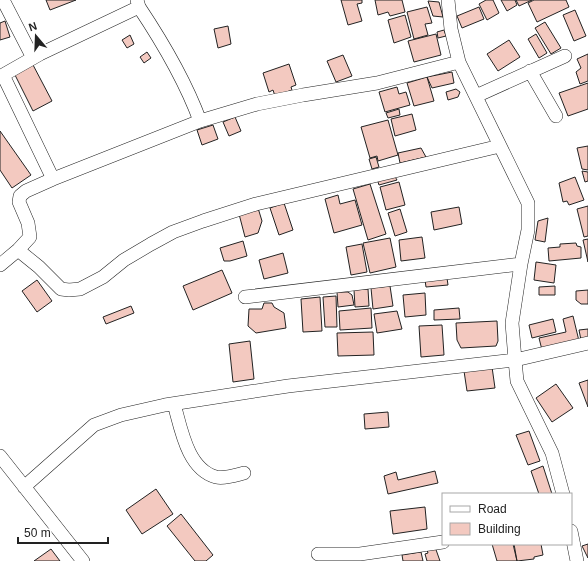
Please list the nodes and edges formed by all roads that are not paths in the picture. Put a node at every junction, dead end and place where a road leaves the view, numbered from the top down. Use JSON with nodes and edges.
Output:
{"nodes":[{"id":1,"x":2,"y":0,"type":"edge"},
{"id":2,"x":448,"y":0,"type":"edge"},
{"id":3,"x":138,"y":4,"type":"edge"},
{"id":4,"x":564,"y":56,"type":"dead end"},
{"id":5,"x":33,"y":58,"type":"junction"},
{"id":6,"x":459,"y":62,"type":"junction"},
{"id":7,"x":530,"y":71,"type":"junction"},
{"id":8,"x":476,"y":96,"type":"junction"},
{"id":9,"x":556,"y":116,"type":"dead end"},
{"id":10,"x":200,"y":121,"type":"junction"},
{"id":11,"x":500,"y":146,"type":"junction"},
{"id":12,"x":53,"y":179,"type":"junction"},
{"id":13,"x":18,"y":250,"type":"junction"},
{"id":14,"x":521,"y":264,"type":"junction"},
{"id":15,"x":0,"y":265,"type":"edge"},
{"id":16,"x":245,"y":297,"type":"dead end"},
{"id":17,"x":588,"y":342,"type":"edge"},
{"id":18,"x":515,"y":360,"type":"junction"},
{"id":19,"x":174,"y":404,"type":"junction"},
{"id":20,"x":0,"y":456,"type":"edge"},
{"id":21,"x":244,"y":473,"type":"dead end"},
{"id":22,"x":24,"y":487,"type":"junction"},
{"id":23,"x":563,"y":493,"type":"edge"},
{"id":24,"x":572,"y":535,"type":"edge"},
{"id":25,"x":442,"y":542,"type":"edge"},
{"id":26,"x":318,"y":554,"type":"dead end"},
{"id":27,"x":83,"y":561,"type":"edge"},
{"id":28,"x":578,"y":561,"type":"edge"}],
"edges":[{"from":1,"to":5,"type":"street"},
{"from":2,"to":6,"type":"street"},
{"from":3,"to":5,"type":"street"},
{"from":3,"to":10,"type":"street"},
{"from":4,"to":7,"type":"street"},
{"from":5,"to":12,"type":"street"},
{"from":6,"to":8,"type":"street"},
{"from":6,"to":10,"type":"street"},
{"from":7,"to":8,"type":"street"},
{"from":7,"to":9,"type":"street"},
{"from":8,"to":11,"type":"street"},
{"from":10,"to":12,"type":"street"},
{"from":11,"to":13,"type":"street"},
{"from":11,"to":14,"type":"street"},
{"from":12,"to":13,"type":"street"},
{"from":13,"to":15,"type":"street"},
{"from":14,"to":16,"type":"street"},
{"from":14,"to":18,"type":"street"},
{"from":17,"to":18,"type":"street"},
{"from":18,"to":19,"type":"street"},
{"from":18,"to":23,"type":"street"},
{"from":19,"to":21,"type":"street"},
{"from":19,"to":22,"type":"street"},
{"from":20,"to":22,"type":"street"},
{"from":22,"to":27,"type":"street"},
{"from":24,"to":28,"type":"street"},
{"from":25,"to":26,"type":"street"}]}
